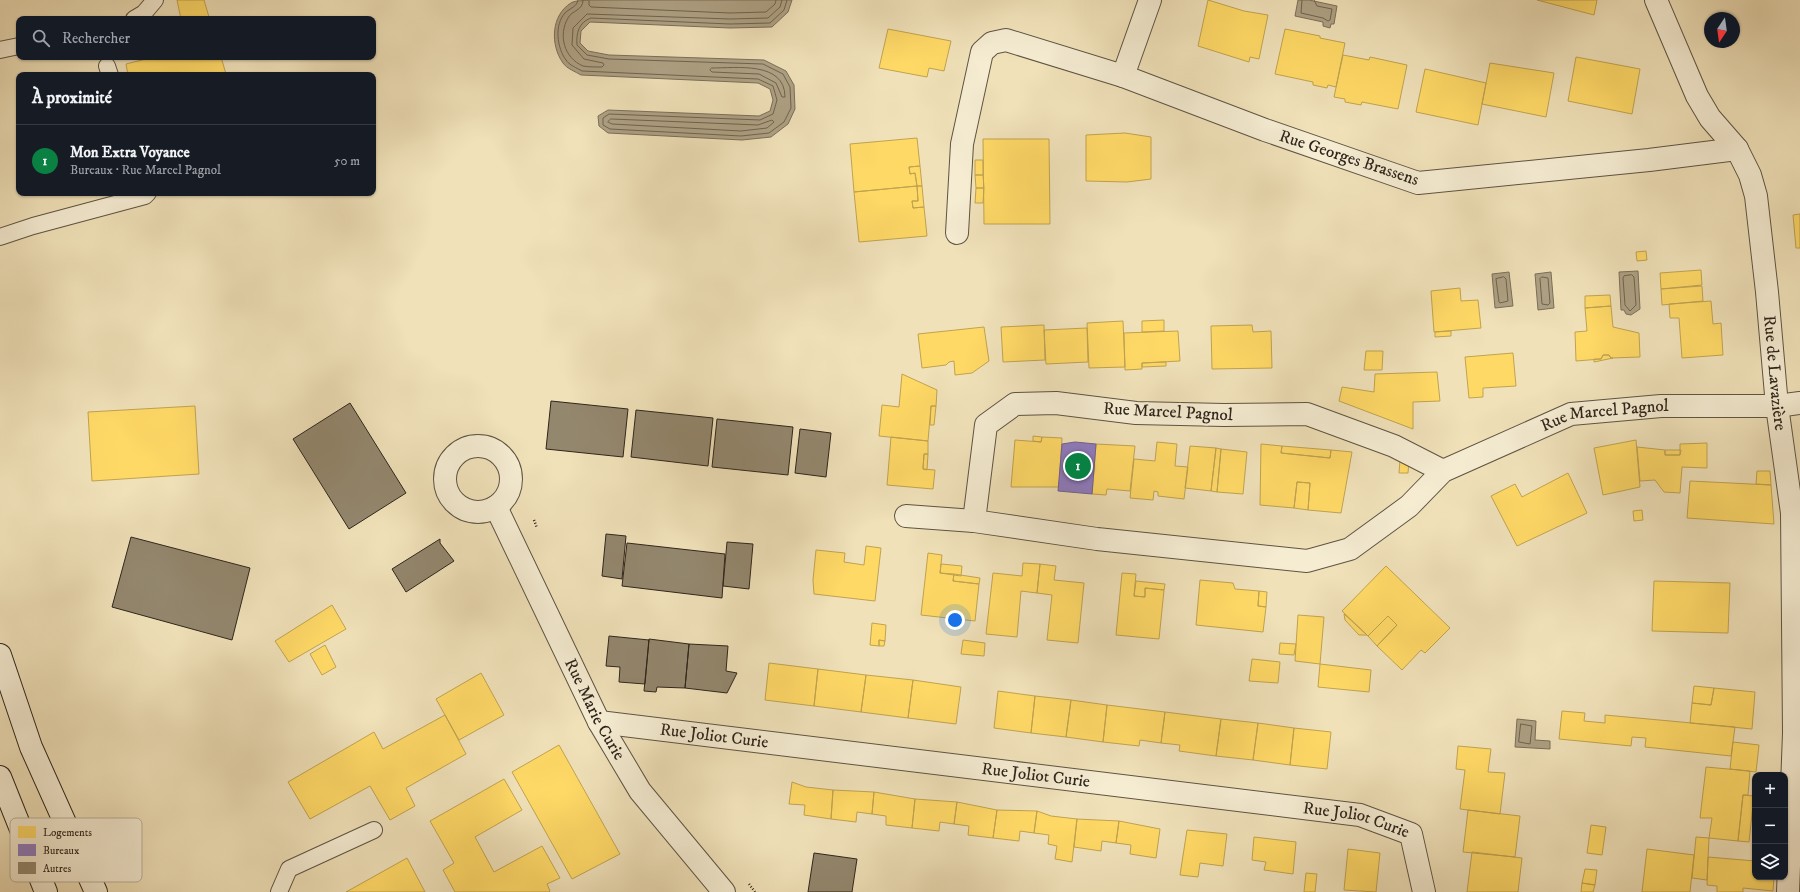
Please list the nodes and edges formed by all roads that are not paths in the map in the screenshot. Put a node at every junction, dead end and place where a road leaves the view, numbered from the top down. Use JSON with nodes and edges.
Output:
{"nodes":[{"id":1,"x":155,"y":0,"type":"edge"},
{"id":2,"x":1150,"y":0,"type":"edge"},
{"id":3,"x":1656,"y":0,"type":"edge"},
{"id":4,"x":139,"y":16,"type":"edge"},
{"id":5,"x":16,"y":47,"type":"edge"},
{"id":6,"x":0,"y":50,"type":"edge"},
{"id":7,"x":1123,"y":76,"type":"junction"},
{"id":8,"x":1737,"y":149,"type":"junction"},
{"id":9,"x":145,"y":196,"type":"edge"},
{"id":10,"x":957,"y":233,"type":"dead end"},
{"id":11,"x":0,"y":237,"type":"edge"},
{"id":12,"x":1800,"y":403,"type":"edge"},
{"id":13,"x":1777,"y":406,"type":"junction"},
{"id":14,"x":1443,"y":471,"type":"junction"},
{"id":15,"x":496,"y":507,"type":"dead end"},
{"id":16,"x":906,"y":516,"type":"dead end"},
{"id":17,"x":974,"y":521,"type":"junction"},
{"id":18,"x":0,"y":654,"type":"edge"},
{"id":19,"x":599,"y":722,"type":"junction"},
{"id":20,"x":0,"y":777,"type":"edge"},
{"id":21,"x":16,"y":818,"type":"edge"},
{"id":22,"x":63,"y":818,"type":"edge"},
{"id":23,"x":374,"y":830,"type":"dead end"},
{"id":24,"x":42,"y":882,"type":"edge"},
{"id":25,"x":92,"y":882,"type":"edge"},
{"id":26,"x":46,"y":892,"type":"edge"},
{"id":27,"x":96,"y":892,"type":"edge"},
{"id":28,"x":279,"y":892,"type":"edge"},
{"id":29,"x":724,"y":892,"type":"edge"},
{"id":30,"x":1424,"y":892,"type":"edge"},
{"id":31,"x":1788,"y":892,"type":"edge"}],
"edges":[{"from":1,"to":4,"type":"lane"},
{"from":2,"to":7,"type":"street"},
{"from":3,"to":8,"type":"street","name":"Rue de Lavazière"},
{"from":5,"to":6,"type":"lane"},
{"from":7,"to":8,"type":"street","name":"Rue Georges Brassens"},
{"from":7,"to":10,"type":"street","name":"Rue Georges Brassens"},
{"from":8,"to":13,"type":"street","name":"Rue de Lavazière"},
{"from":9,"to":11,"type":"lane"},
{"from":12,"to":13,"type":"street","name":"Rue Marcel Pagnol"},
{"from":13,"to":14,"type":"street","name":"Rue Marcel Pagnol"},
{"from":13,"to":31,"type":"street","name":"Rue de Lavazière"},
{"from":14,"to":17,"type":"street","name":"Rue Marcel Pagnol"},
{"from":14,"to":17,"type":"street","name":"Rue Marcel Pagnol"},
{"from":15,"to":19,"type":"street","name":"Rue Marie Curie"},
{"from":16,"to":17,"type":"street","name":"Rue Marcel Pagnol"},
{"from":18,"to":22,"type":"street"},
{"from":19,"to":29,"type":"street","name":"Rue Marie Curie"},
{"from":19,"to":30,"type":"street","name":"Rue Joliot Curie"},
{"from":20,"to":21,"type":"street"},
{"from":23,"to":28,"type":"lane"},
{"from":24,"to":26,"type":"street"},
{"from":25,"to":27,"type":"street"}]}
